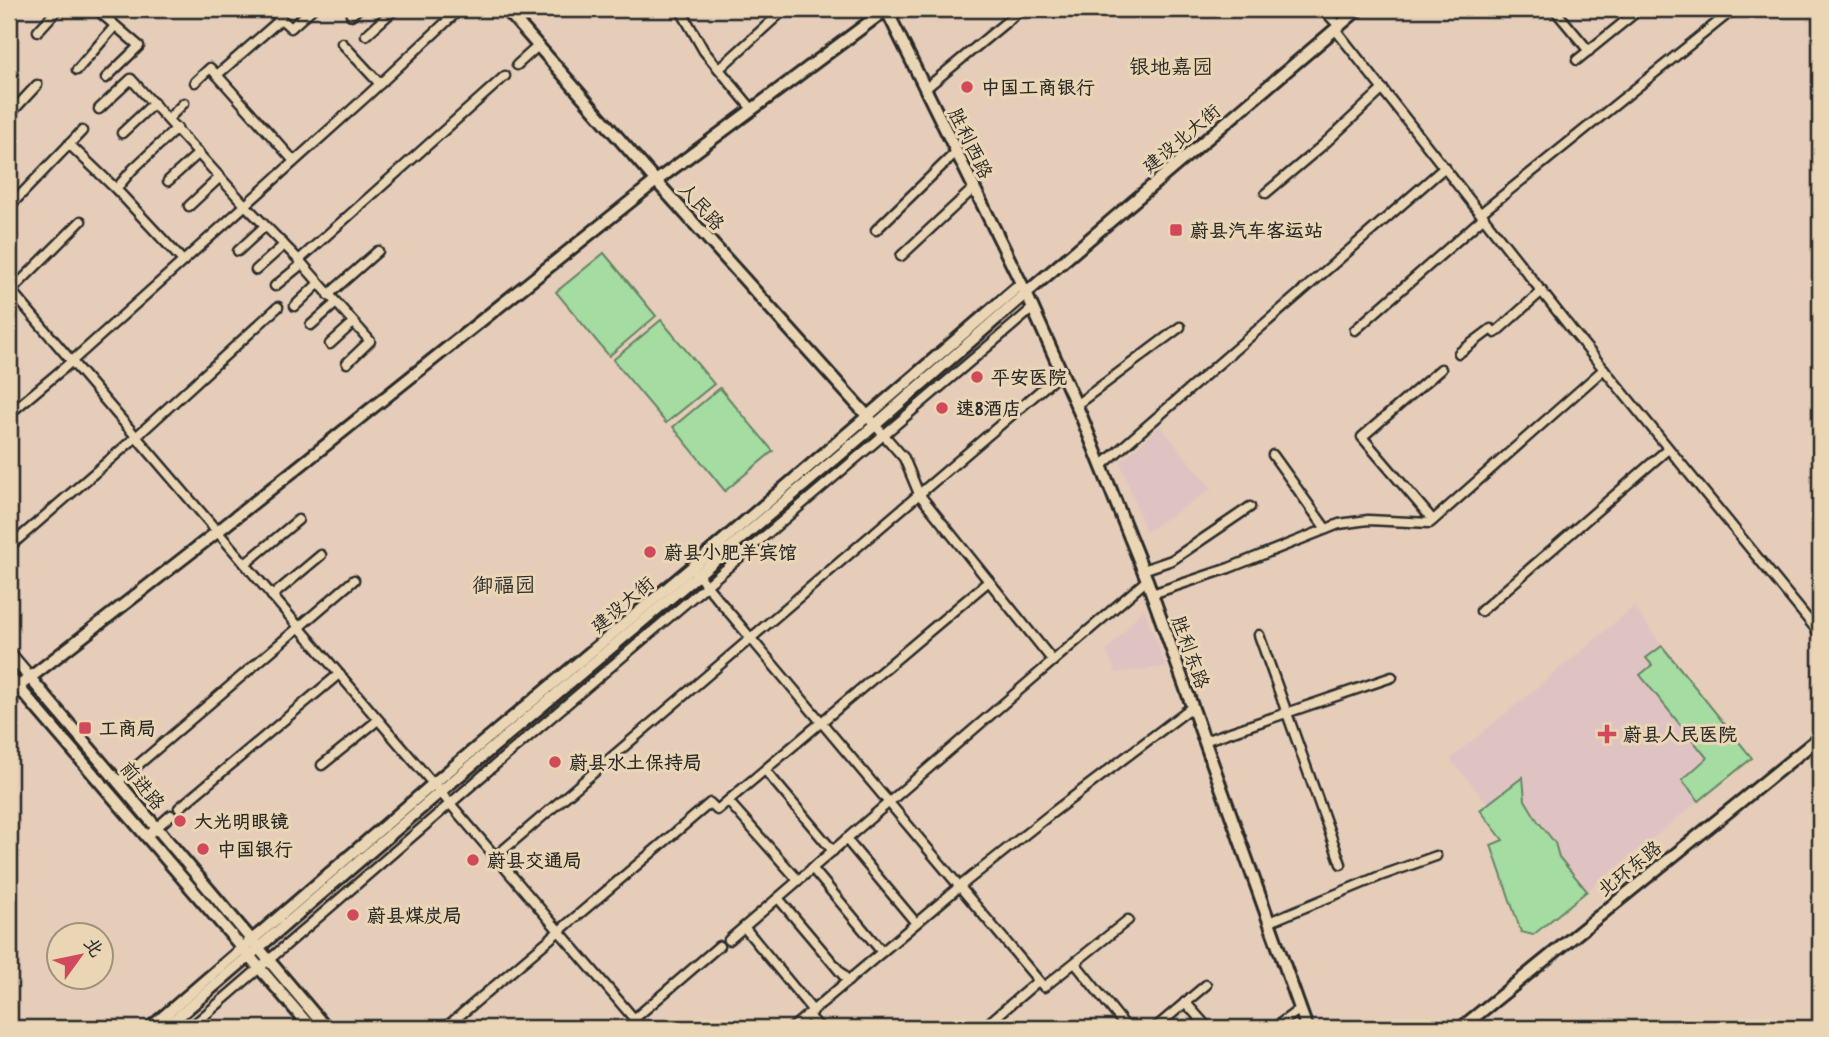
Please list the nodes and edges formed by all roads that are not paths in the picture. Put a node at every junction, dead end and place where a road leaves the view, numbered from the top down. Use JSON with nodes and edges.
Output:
{"nodes":[{"id":1,"x":58,"y":9,"type":"edge"},
{"id":2,"x":96,"y":9,"type":"edge"},
{"id":3,"x":270,"y":9,"type":"edge"},
{"id":4,"x":312,"y":9,"type":"edge"},
{"id":5,"x":395,"y":9,"type":"edge"},
{"id":6,"x":460,"y":9,"type":"edge"},
{"id":7,"x":506,"y":9,"type":"edge"},
{"id":8,"x":680,"y":9,"type":"edge"},
{"id":9,"x":785,"y":9,"type":"edge"},
{"id":10,"x":886,"y":9,"type":"edge"},
{"id":11,"x":1022,"y":9,"type":"edge"},
{"id":12,"x":1324,"y":9,"type":"edge"},
{"id":13,"x":1359,"y":9,"type":"edge"},
{"id":14,"x":1554,"y":9,"type":"edge"},
{"id":15,"x":1640,"y":9,"type":"edge"},
{"id":16,"x":1734,"y":9,"type":"edge"},
{"id":17,"x":281,"y":19,"type":"junction"},
{"id":18,"x":116,"y":26,"type":"junction"},
{"id":19,"x":1337,"y":28,"type":"junction"},
{"id":20,"x":38,"y":31,"type":"dead end"},
{"id":21,"x":366,"y":35,"type":"dead end"},
{"id":22,"x":342,"y":43,"type":"dead end"},
{"id":23,"x":538,"y":46,"type":"junction"},
{"id":24,"x":1589,"y":51,"type":"junction"},
{"id":25,"x":1577,"y":60,"type":"dead end"},
{"id":26,"x":517,"y":65,"type":"dead end"},
{"id":27,"x":719,"y":69,"type":"junction"},
{"id":28,"x":77,"y":71,"type":"dead end"},
{"id":29,"x":217,"y":75,"type":"junction"},
{"id":30,"x":505,"y":76,"type":"dead end"},
{"id":31,"x":106,"y":78,"type":"dead end"},
{"id":32,"x":195,"y":82,"type":"dead end"},
{"id":33,"x":380,"y":84,"type":"junction"},
{"id":34,"x":37,"y":85,"type":"dead end"},
{"id":35,"x":925,"y":89,"type":"junction"},
{"id":36,"x":1383,"y":89,"type":"junction"},
{"id":37,"x":154,"y":103,"type":"junction"},
{"id":38,"x":184,"y":103,"type":"dead end"},
{"id":39,"x":99,"y":109,"type":"dead end"},
{"id":40,"x":752,"y":109,"type":"junction"},
{"id":41,"x":9,"y":115,"type":"edge"},
{"id":42,"x":168,"y":119,"type":"junction"},
{"id":43,"x":177,"y":128,"type":"junction"},
{"id":44,"x":82,"y":131,"type":"dead end"},
{"id":45,"x":122,"y":133,"type":"dead end"},
{"id":46,"x":69,"y":144,"type":"junction"},
{"id":47,"x":956,"y":152,"type":"junction"},
{"id":48,"x":198,"y":153,"type":"junction"},
{"id":49,"x":294,"y":161,"type":"junction"},
{"id":50,"x":1445,"y":167,"type":"junction"},
{"id":51,"x":220,"y":177,"type":"junction"},
{"id":52,"x":168,"y":181,"type":"dead end"},
{"id":53,"x":656,"y":181,"type":"junction"},
{"id":54,"x":974,"y":188,"type":"junction"},
{"id":55,"x":116,"y":189,"type":"junction"},
{"id":56,"x":1266,"y":193,"type":"dead end"},
{"id":57,"x":245,"y":205,"type":"junction"},
{"id":58,"x":189,"y":206,"type":"dead end"},
{"id":59,"x":9,"y":207,"type":"edge"},
{"id":60,"x":1483,"y":215,"type":"junction"},
{"id":61,"x":81,"y":221,"type":"dead end"},
{"id":62,"x":265,"y":226,"type":"junction"},
{"id":63,"x":876,"y":230,"type":"dead end"},
{"id":64,"x":284,"y":245,"type":"junction"},
{"id":65,"x":238,"y":251,"type":"dead end"},
{"id":66,"x":378,"y":251,"type":"dead end"},
{"id":67,"x":901,"y":256,"type":"dead end"},
{"id":68,"x":183,"y":261,"type":"junction"},
{"id":69,"x":300,"y":262,"type":"junction"},
{"id":70,"x":256,"y":270,"type":"dead end"},
{"id":71,"x":318,"y":283,"type":"junction"},
{"id":72,"x":275,"y":286,"type":"dead end"},
{"id":73,"x":1024,"y":289,"type":"junction"},
{"id":74,"x":10,"y":290,"type":"edge"},
{"id":75,"x":1542,"y":292,"type":"junction"},
{"id":76,"x":328,"y":295,"type":"junction"},
{"id":77,"x":336,"y":303,"type":"junction"},
{"id":78,"x":295,"y":306,"type":"dead end"},
{"id":79,"x":278,"y":307,"type":"dead end"},
{"id":80,"x":1033,"y":309,"type":"junction"},
{"id":81,"x":353,"y":323,"type":"junction"},
{"id":82,"x":312,"y":326,"type":"dead end"},
{"id":83,"x":1180,"y":327,"type":"dead end"},
{"id":84,"x":1355,"y":330,"type":"dead end"},
{"id":85,"x":330,"y":344,"type":"dead end"},
{"id":86,"x":1459,"y":353,"type":"dead end"},
{"id":87,"x":71,"y":362,"type":"junction"},
{"id":88,"x":347,"y":363,"type":"dead end"},
{"id":89,"x":1441,"y":369,"type":"dead end"},
{"id":90,"x":1604,"y":369,"type":"junction"},
{"id":91,"x":1062,"y":372,"type":"junction"},
{"id":92,"x":1076,"y":405,"type":"junction"},
{"id":93,"x":9,"y":414,"type":"edge"},
{"id":94,"x":871,"y":421,"type":"junction"},
{"id":95,"x":883,"y":435,"type":"junction"},
{"id":96,"x":136,"y":438,"type":"junction"},
{"id":97,"x":1668,"y":449,"type":"junction"},
{"id":98,"x":1273,"y":455,"type":"dead end"},
{"id":99,"x":1101,"y":466,"type":"junction"},
{"id":100,"x":919,"y":494,"type":"junction"},
{"id":101,"x":1250,"y":507,"type":"dead end"},
{"id":102,"x":298,"y":520,"type":"dead end"},
{"id":103,"x":1433,"y":520,"type":"junction"},
{"id":104,"x":1326,"y":529,"type":"junction"},
{"id":105,"x":217,"y":532,"type":"junction"},
{"id":106,"x":9,"y":547,"type":"edge"},
{"id":107,"x":321,"y":555,"type":"dead end"},
{"id":108,"x":245,"y":564,"type":"junction"},
{"id":109,"x":695,"y":572,"type":"junction"},
{"id":110,"x":1145,"y":575,"type":"junction"},
{"id":111,"x":354,"y":580,"type":"dead end"},
{"id":112,"x":989,"y":581,"type":"junction"},
{"id":113,"x":706,"y":586,"type":"junction"},
{"id":114,"x":1152,"y":594,"type":"junction"},
{"id":115,"x":272,"y":596,"type":"junction"},
{"id":116,"x":1481,"y":611,"type":"dead end"},
{"id":117,"x":299,"y":628,"type":"junction"},
{"id":118,"x":1820,"y":634,"type":"edge"},
{"id":119,"x":1259,"y":635,"type":"dead end"},
{"id":120,"x":751,"y":639,"type":"junction"},
{"id":121,"x":9,"y":653,"type":"edge"},
{"id":122,"x":1053,"y":661,"type":"junction"},
{"id":123,"x":338,"y":674,"type":"junction"},
{"id":124,"x":9,"y":676,"type":"edge"},
{"id":125,"x":1392,"y":677,"type":"dead end"},
{"id":126,"x":30,"y":678,"type":"junction"},
{"id":127,"x":13,"y":691,"type":"edge"},
{"id":128,"x":1192,"y":707,"type":"junction"},
{"id":129,"x":1287,"y":713,"type":"junction"},
{"id":130,"x":378,"y":720,"type":"junction"},
{"id":131,"x":821,"y":723,"type":"junction"},
{"id":132,"x":1820,"y":737,"type":"edge"},
{"id":133,"x":1204,"y":741,"type":"junction"},
{"id":134,"x":322,"y":765,"type":"dead end"},
{"id":135,"x":765,"y":770,"type":"junction"},
{"id":136,"x":118,"y":782,"type":"junction"},
{"id":137,"x":436,"y":788,"type":"junction"},
{"id":138,"x":728,"y":801,"type":"junction"},
{"id":139,"x":888,"y":803,"type":"junction"},
{"id":140,"x":450,"y":804,"type":"junction"},
{"id":141,"x":179,"y":808,"type":"dead end"},
{"id":142,"x":171,"y":816,"type":"dead end"},
{"id":143,"x":156,"y":828,"type":"junction"},
{"id":144,"x":146,"y":837,"type":"junction"},
{"id":145,"x":846,"y":839,"type":"junction"},
{"id":146,"x":833,"y":851,"type":"junction"},
{"id":147,"x":1436,"y":856,"type":"dead end"},
{"id":148,"x":495,"y":857,"type":"junction"},
{"id":149,"x":1341,"y":864,"type":"dead end"},
{"id":150,"x":812,"y":868,"type":"junction"},
{"id":151,"x":798,"y":880,"type":"junction"},
{"id":152,"x":959,"y":887,"type":"junction"},
{"id":153,"x":778,"y":898,"type":"junction"},
{"id":154,"x":1128,"y":920,"type":"dead end"},
{"id":155,"x":1269,"y":922,"type":"junction"},
{"id":156,"x":916,"y":923,"type":"junction"},
{"id":157,"x":744,"y":927,"type":"junction"},
{"id":158,"x":559,"y":931,"type":"junction"},
{"id":159,"x":729,"y":940,"type":"dead end"},
{"id":160,"x":719,"y":946,"type":"dead end"},
{"id":161,"x":250,"y":948,"type":"junction"},
{"id":162,"x":882,"y":953,"type":"junction"},
{"id":163,"x":1075,"y":963,"type":"junction"},
{"id":164,"x":264,"y":965,"type":"junction"},
{"id":165,"x":848,"y":981,"type":"junction"},
{"id":166,"x":1038,"y":981,"type":"junction"},
{"id":167,"x":1206,"y":985,"type":"dead end"},
{"id":168,"x":1185,"y":1002,"type":"junction"},
{"id":169,"x":1300,"y":1009,"type":"junction"},
{"id":170,"x":811,"y":1013,"type":"junction"},
{"id":171,"x":636,"y":1025,"type":"edge"},
{"id":172,"x":149,"y":1028,"type":"edge"},
{"id":173,"x":167,"y":1028,"type":"edge"},
{"id":174,"x":190,"y":1028,"type":"edge"},
{"id":175,"x":311,"y":1028,"type":"edge"},
{"id":176,"x":326,"y":1028,"type":"edge"},
{"id":177,"x":445,"y":1028,"type":"edge"},
{"id":178,"x":792,"y":1028,"type":"edge"},
{"id":179,"x":820,"y":1028,"type":"edge"},
{"id":180,"x":983,"y":1028,"type":"edge"},
{"id":181,"x":1127,"y":1028,"type":"edge"},
{"id":182,"x":1155,"y":1028,"type":"edge"},
{"id":183,"x":1208,"y":1028,"type":"edge"},
{"id":184,"x":1274,"y":1028,"type":"edge"},
{"id":185,"x":1307,"y":1028,"type":"edge"},
{"id":186,"x":1461,"y":1028,"type":"edge"}],
"edges":[{"from":1,"to":20,"type":"street"},
{"from":2,"to":18,"type":"street"},
{"from":3,"to":17,"type":"street"},
{"from":4,"to":17,"type":"street"},
{"from":5,"to":21,"type":"street"},
{"from":6,"to":33,"type":"street"},
{"from":7,"to":23,"type":"main road","name":"人民路"},
{"from":8,"to":27,"type":"street"},
{"from":9,"to":27,"type":"street"},
{"from":10,"to":35,"type":"main road","name":"胜利西路"},
{"from":10,"to":40,"type":"main road"},
{"from":11,"to":35,"type":"street"},
{"from":12,"to":19,"type":"street"},
{"from":13,"to":19,"type":"main road","name":"建设北大街"},
{"from":14,"to":24,"type":"street"},
{"from":15,"to":24,"type":"street"},
{"from":16,"to":60,"type":"street"},
{"from":17,"to":29,"type":"street"},
{"from":18,"to":28,"type":"street"},
{"from":18,"to":31,"type":"street"},
{"from":19,"to":36,"type":"street"},
{"from":19,"to":73,"type":"main road","name":"建设北大街"},
{"from":22,"to":33,"type":"street"},
{"from":23,"to":26,"type":"street"},
{"from":23,"to":53,"type":"main road","name":"人民路"},
{"from":24,"to":25,"type":"street"},
{"from":27,"to":40,"type":"street"},
{"from":29,"to":32,"type":"street"},
{"from":29,"to":49,"type":"street"},
{"from":30,"to":69,"type":"street"},
{"from":33,"to":49,"type":"street"},
{"from":34,"to":41,"type":"street"},
{"from":35,"to":47,"type":"main road","name":"胜利西路"},
{"from":36,"to":50,"type":"street"},
{"from":36,"to":56,"type":"street"},
{"from":37,"to":39,"type":"street"},
{"from":37,"to":42,"type":"street"},
{"from":37,"to":45,"type":"street"},
{"from":38,"to":42,"type":"street"},
{"from":40,"to":53,"type":"main road"},
{"from":42,"to":43,"type":"street"},
{"from":43,"to":48,"type":"street"},
{"from":43,"to":55,"type":"street"},
{"from":44,"to":46,"type":"street"},
{"from":46,"to":55,"type":"street"},
{"from":46,"to":59,"type":"street"},
{"from":47,"to":54,"type":"main road","name":"胜利西路"},
{"from":47,"to":63,"type":"street"},
{"from":48,"to":51,"type":"street"},
{"from":48,"to":52,"type":"street"},
{"from":49,"to":57,"type":"street"},
{"from":50,"to":60,"type":"street"},
{"from":50,"to":99,"type":"street"},
{"from":51,"to":57,"type":"street"},
{"from":51,"to":58,"type":"street"},
{"from":53,"to":94,"type":"main road","name":"人民路"},
{"from":53,"to":105,"type":"main road"},
{"from":54,"to":67,"type":"street"},
{"from":54,"to":73,"type":"main road","name":"胜利西路"},
{"from":55,"to":68,"type":"street"},
{"from":57,"to":62,"type":"street"},
{"from":57,"to":68,"type":"street"},
{"from":60,"to":75,"type":"street"},
{"from":60,"to":84,"type":"street"},
{"from":61,"to":74,"type":"street"},
{"from":62,"to":64,"type":"street"},
{"from":62,"to":65,"type":"street"},
{"from":64,"to":69,"type":"street"},
{"from":64,"to":70,"type":"street"},
{"from":66,"to":76,"type":"street"},
{"from":68,"to":87,"type":"street"},
{"from":69,"to":71,"type":"street"},
{"from":69,"to":72,"type":"street"},
{"from":71,"to":76,"type":"street"},
{"from":71,"to":78,"type":"street"},
{"from":73,"to":80,"type":"main road","name":"胜利东路"},
{"from":73,"to":94,"type":"main road","name":"建设大街"},
{"from":74,"to":87,"type":"street"},
{"from":75,"to":86,"type":"street"},
{"from":75,"to":90,"type":"street"},
{"from":76,"to":77,"type":"street"},
{"from":77,"to":81,"type":"street"},
{"from":77,"to":82,"type":"street"},
{"from":79,"to":96,"type":"street"},
{"from":80,"to":91,"type":"main road","name":"胜利东路"},
{"from":80,"to":95,"type":"street"},
{"from":81,"to":85,"type":"street"},
{"from":81,"to":88,"type":"street"},
{"from":83,"to":92,"type":"street"},
{"from":87,"to":93,"type":"street"},
{"from":87,"to":96,"type":"street"},
{"from":89,"to":103,"type":"street"},
{"from":90,"to":97,"type":"street"},
{"from":90,"to":103,"type":"street"},
{"from":91,"to":92,"type":"main road","name":"胜利东路"},
{"from":91,"to":100,"type":"street"},
{"from":92,"to":99,"type":"main road","name":"胜利东路"},
{"from":94,"to":95,"type":"street"},
{"from":94,"to":109,"type":"main road","name":"建设大街"},
{"from":95,"to":100,"type":"street"},
{"from":95,"to":113,"type":"street"},
{"from":96,"to":105,"type":"street"},
{"from":96,"to":106,"type":"street"},
{"from":97,"to":116,"type":"street"},
{"from":97,"to":118,"type":"street"},
{"from":98,"to":104,"type":"street"},
{"from":99,"to":110,"type":"main road","name":"胜利东路"},
{"from":100,"to":112,"type":"street"},
{"from":100,"to":120,"type":"street"},
{"from":101,"to":110,"type":"street"},
{"from":102,"to":108,"type":"street"},
{"from":103,"to":104,"type":"street"},
{"from":104,"to":114,"type":"street"},
{"from":105,"to":108,"type":"street"},
{"from":105,"to":126,"type":"main road"},
{"from":107,"to":115,"type":"street"},
{"from":108,"to":115,"type":"street"},
{"from":109,"to":113,"type":"street"},
{"from":109,"to":137,"type":"main road","name":"建设大街"},
{"from":110,"to":114,"type":"main road","name":"胜利东路"},
{"from":110,"to":122,"type":"street"},
{"from":111,"to":117,"type":"street"},
{"from":112,"to":122,"type":"street"},
{"from":112,"to":131,"type":"street"},
{"from":113,"to":120,"type":"street"},
{"from":113,"to":140,"type":"street"},
{"from":114,"to":128,"type":"main road","name":"胜利东路"},
{"from":115,"to":117,"type":"street"},
{"from":117,"to":123,"type":"street"},
{"from":117,"to":136,"type":"street"},
{"from":119,"to":129,"type":"street"},
{"from":120,"to":131,"type":"street"},
{"from":120,"to":148,"type":"street"},
{"from":121,"to":126,"type":"main road","name":"前进路"},
{"from":122,"to":139,"type":"street"},
{"from":123,"to":130,"type":"street"},
{"from":123,"to":141,"type":"street"},
{"from":124,"to":127,"type":"main road","name":"前进路"},
{"from":125,"to":129,"type":"street"},
{"from":126,"to":127,"type":"main road"},
{"from":126,"to":136,"type":"main road","name":"前进路"},
{"from":127,"to":144,"type":"main road","name":"前进路"},
{"from":128,"to":133,"type":"main road","name":"胜利东路"},
{"from":128,"to":152,"type":"street"},
{"from":129,"to":133,"type":"street"},
{"from":129,"to":149,"type":"street"},
{"from":130,"to":134,"type":"street"},
{"from":130,"to":137,"type":"street"},
{"from":131,"to":135,"type":"street"},
{"from":131,"to":139,"type":"street"},
{"from":132,"to":186,"type":"main road","name":"北环东路"},
{"from":133,"to":155,"type":"main road","name":"胜利东路"},
{"from":135,"to":138,"type":"street"},
{"from":135,"to":146,"type":"street"},
{"from":136,"to":143,"type":"main road","name":"前进路"},
{"from":137,"to":140,"type":"street"},
{"from":137,"to":161,"type":"main road","name":"建设大街"},
{"from":138,"to":151,"type":"street"},
{"from":138,"to":158,"type":"street"},
{"from":139,"to":145,"type":"street"},
{"from":139,"to":152,"type":"street"},
{"from":140,"to":148,"type":"street"},
{"from":140,"to":164,"type":"street"},
{"from":142,"to":143,"type":"street"},
{"from":143,"to":144,"type":"street"},
{"from":143,"to":161,"type":"main road","name":"前进路"},
{"from":144,"to":161,"type":"main road","name":"前进路"},
{"from":145,"to":146,"type":"street"},
{"from":145,"to":156,"type":"street"},
{"from":146,"to":150,"type":"street"},
{"from":147,"to":155,"type":"street"},
{"from":148,"to":158,"type":"street"},
{"from":150,"to":151,"type":"street"},
{"from":150,"to":162,"type":"street"},
{"from":151,"to":153,"type":"street"},
{"from":152,"to":156,"type":"street"},
{"from":152,"to":166,"type":"street"},
{"from":153,"to":157,"type":"street"},
{"from":153,"to":165,"type":"street"},
{"from":154,"to":163,"type":"street"},
{"from":155,"to":169,"type":"main road","name":"胜利东路"},
{"from":156,"to":162,"type":"street"},
{"from":157,"to":159,"type":"street"},
{"from":157,"to":170,"type":"street"},
{"from":158,"to":171,"type":"street"},
{"from":158,"to":177,"type":"street"},
{"from":160,"to":171,"type":"street"},
{"from":161,"to":164,"type":"main road"},
{"from":161,"to":172,"type":"main road"},
{"from":161,"to":173,"type":"main road"},
{"from":162,"to":165,"type":"street"},
{"from":163,"to":166,"type":"street"},
{"from":163,"to":181,"type":"street"},
{"from":164,"to":174,"type":"street"},
{"from":164,"to":175,"type":"main road"},
{"from":164,"to":176,"type":"main road"},
{"from":165,"to":170,"type":"street"},
{"from":166,"to":180,"type":"street"},
{"from":167,"to":168,"type":"street"},
{"from":168,"to":182,"type":"street"},
{"from":168,"to":183,"type":"street"},
{"from":169,"to":184,"type":"street"},
{"from":169,"to":185,"type":"main road","name":"胜利东路"},
{"from":170,"to":178,"type":"street"},
{"from":170,"to":179,"type":"street"}]}
